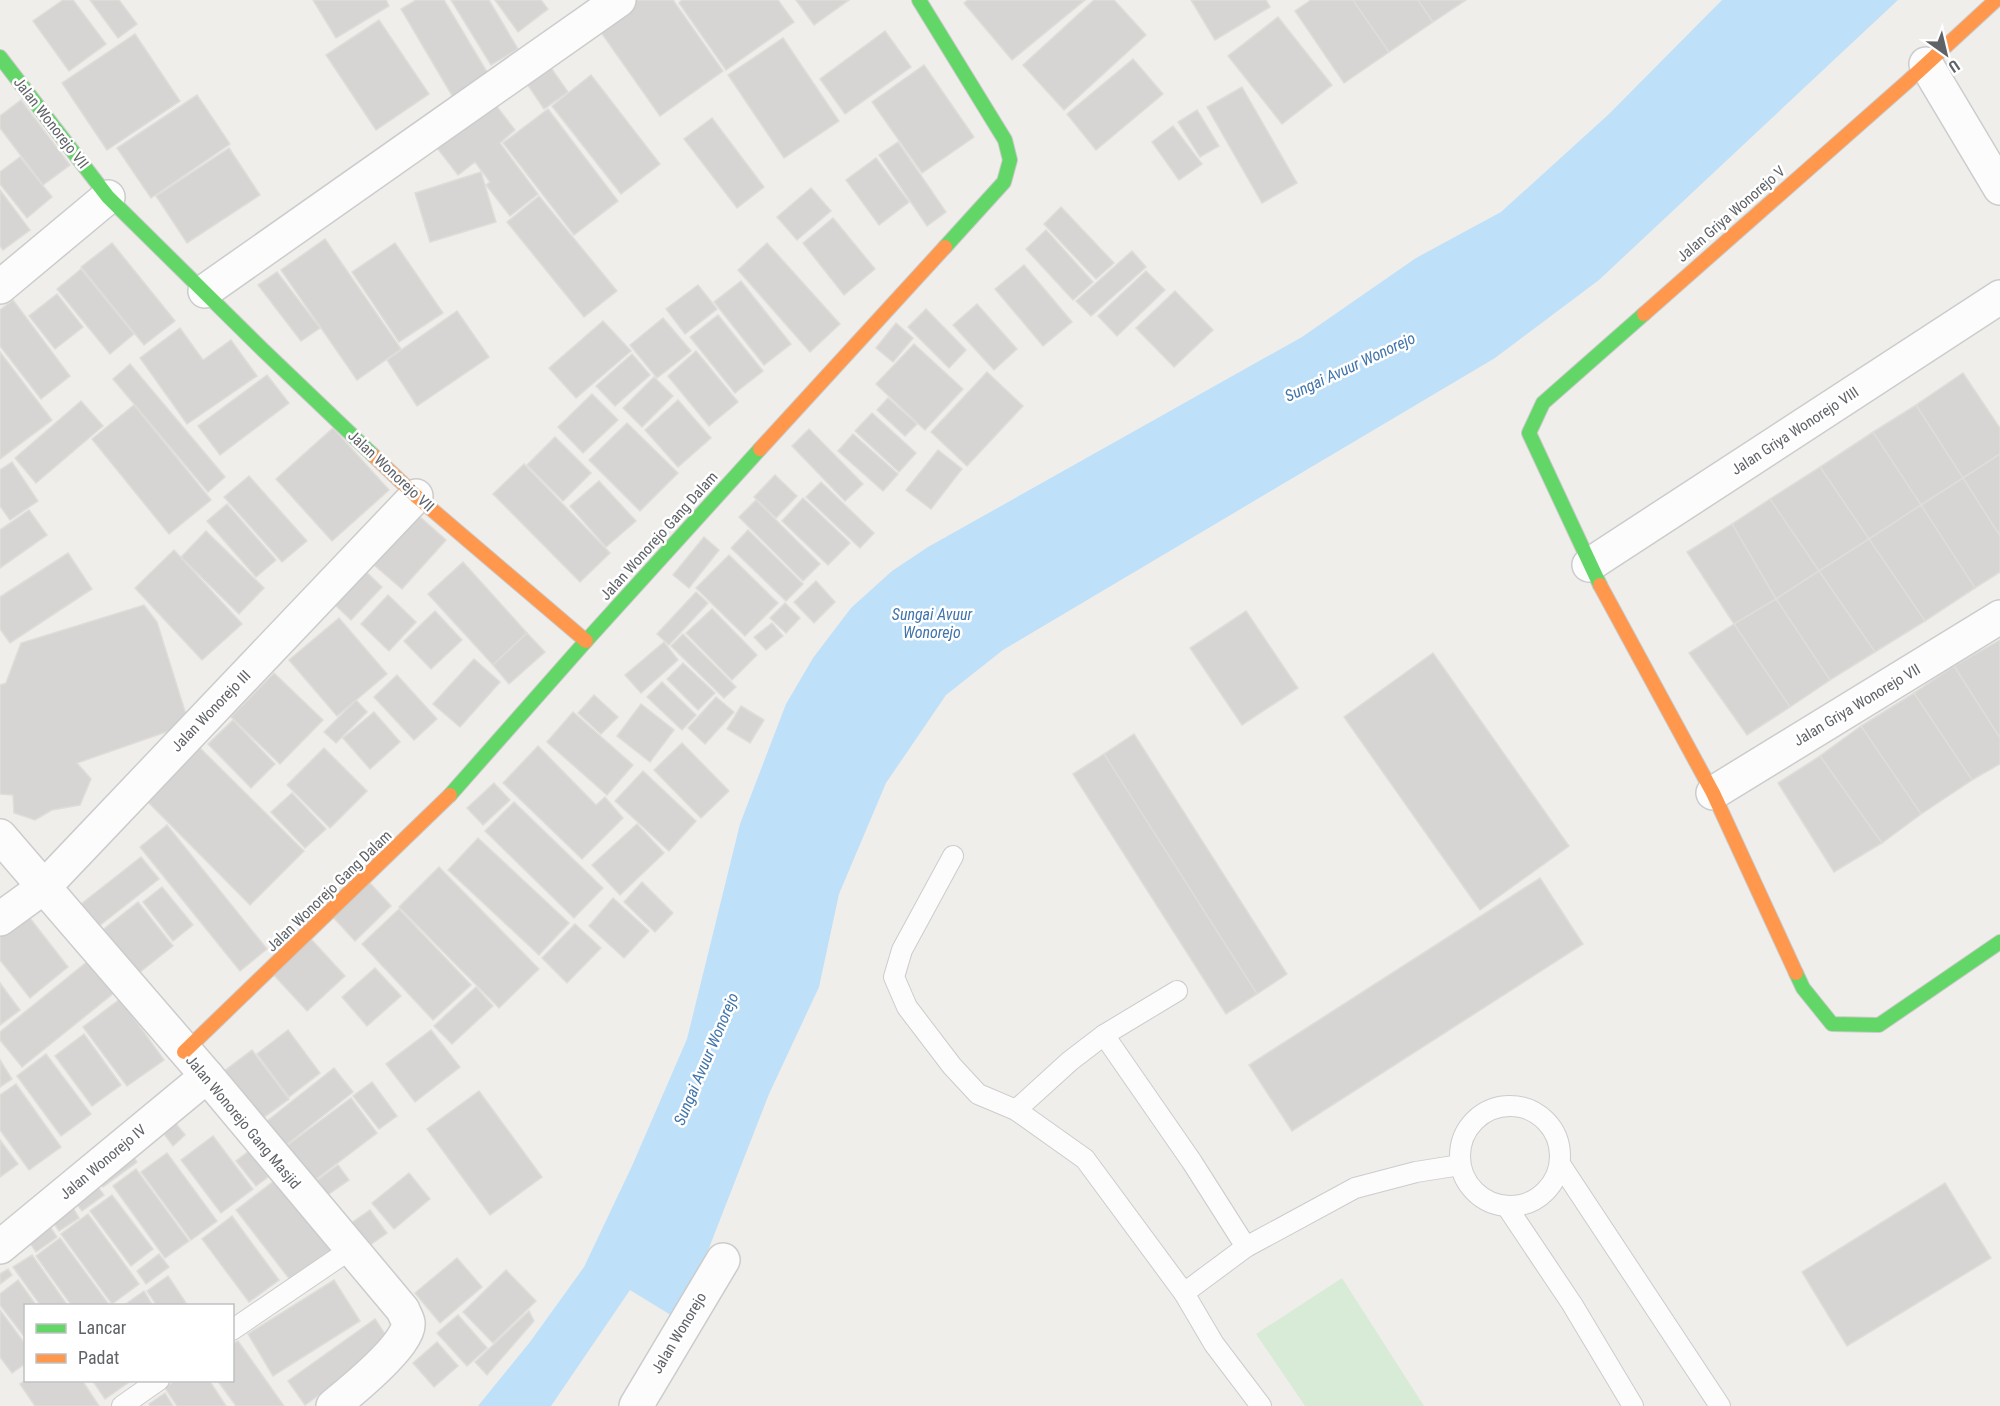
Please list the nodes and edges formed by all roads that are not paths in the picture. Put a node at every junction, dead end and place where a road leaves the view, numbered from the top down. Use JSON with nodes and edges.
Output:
{"nodes":[{"id":1,"x":619,"y":0,"type":"edge"},
{"id":2,"x":920,"y":0,"type":"edge"},
{"id":3,"x":1996,"y":0,"type":"edge"},
{"id":4,"x":0,"y":57,"type":"edge"},
{"id":5,"x":1926,"y":64,"type":"junction"},
{"id":6,"x":2000,"y":188,"type":"edge"},
{"id":7,"x":108,"y":197,"type":"junction"},
{"id":8,"x":0,"y":287,"type":"edge"},
{"id":9,"x":205,"y":291,"type":"junction"},
{"id":10,"x":2000,"y":297,"type":"edge"},
{"id":11,"x":416,"y":496,"type":"junction"},
{"id":12,"x":1589,"y":565,"type":"junction"},
{"id":13,"x":2000,"y":617,"type":"edge"},
{"id":14,"x":586,"y":641,"type":"junction"},
{"id":15,"x":1713,"y":793,"type":"junction"},
{"id":16,"x":0,"y":836,"type":"edge"},
{"id":17,"x":953,"y":856,"type":"dead end"},
{"id":18,"x":44,"y":887,"type":"junction"},
{"id":19,"x":0,"y":920,"type":"edge"},
{"id":20,"x":2000,"y":942,"type":"edge"},
{"id":21,"x":1177,"y":991,"type":"dead end"},
{"id":22,"x":1104,"y":1035,"type":"junction"},
{"id":23,"x":184,"y":1052,"type":"junction"},
{"id":24,"x":207,"y":1076,"type":"junction"},
{"id":25,"x":1016,"y":1110,"type":"junction"},
{"id":26,"x":1560,"y":1164,"type":"junction"},
{"id":27,"x":1460,"y":1165,"type":"junction"},
{"id":28,"x":1507,"y":1207,"type":"junction"},
{"id":29,"x":0,"y":1247,"type":"edge"},
{"id":30,"x":1246,"y":1247,"type":"junction"},
{"id":31,"x":351,"y":1249,"type":"junction"},
{"id":32,"x":723,"y":1260,"type":"dead end"},
{"id":33,"x":1184,"y":1293,"type":"junction"},
{"id":34,"x":234,"y":1329,"type":"edge"},
{"id":35,"x":156,"y":1382,"type":"edge"},
{"id":36,"x":122,"y":1406,"type":"edge"},
{"id":37,"x":333,"y":1406,"type":"edge"},
{"id":38,"x":636,"y":1406,"type":"edge"},
{"id":39,"x":1261,"y":1406,"type":"edge"},
{"id":40,"x":1633,"y":1406,"type":"edge"},
{"id":41,"x":1720,"y":1406,"type":"edge"}],
"edges":[{"from":1,"to":9,"type":"street"},
{"from":2,"to":14,"type":"street","name":"Jalan Wonorejo Gang Dalam"},
{"from":3,"to":5,"type":"street","name":"Jalan Griya Wonorejo V"},
{"from":4,"to":7,"type":"street","name":"Jalan Wonorejo VII"},
{"from":5,"to":6,"type":"street"},
{"from":5,"to":12,"type":"street","name":"Jalan Griya Wonorejo V"},
{"from":7,"to":8,"type":"street"},
{"from":7,"to":9,"type":"street","name":"Jalan Wonorejo VII"},
{"from":9,"to":11,"type":"street","name":"Jalan Wonorejo VII"},
{"from":10,"to":12,"type":"street","name":"Jalan Griya Wonorejo VIII"},
{"from":11,"to":14,"type":"street","name":"Jalan Wonorejo VII"},
{"from":11,"to":18,"type":"street","name":"Jalan Wonorejo III"},
{"from":12,"to":15,"type":"street"},
{"from":13,"to":15,"type":"street","name":"Jalan Griya Wonorejo VII"},
{"from":14,"to":23,"type":"street","name":"Jalan Wonorejo Gang Dalam"},
{"from":15,"to":20,"type":"street"},
{"from":16,"to":18,"type":"street","name":"Jalan Wonorejo Gang Masjid"},
{"from":17,"to":25,"type":"lane"},
{"from":18,"to":19,"type":"street","name":"Jalan Wonorejo III"},
{"from":18,"to":23,"type":"street","name":"Jalan Wonorejo Gang Masjid"},
{"from":21,"to":22,"type":"lane"},
{"from":22,"to":25,"type":"lane"},
{"from":22,"to":30,"type":"lane"},
{"from":23,"to":24,"type":"street","name":"Jalan Wonorejo Gang Masjid"},
{"from":24,"to":29,"type":"street","name":"Jalan Wonorejo IV"},
{"from":24,"to":31,"type":"street","name":"Jalan Wonorejo Gang Masjid"},
{"from":25,"to":33,"type":"lane"},
{"from":26,"to":27,"type":"lane"},
{"from":26,"to":28,"type":"lane"},
{"from":26,"to":41,"type":"lane"},
{"from":27,"to":28,"type":"lane"},
{"from":27,"to":30,"type":"lane"},
{"from":28,"to":40,"type":"lane"},
{"from":30,"to":33,"type":"lane"},
{"from":31,"to":34,"type":"lane"},
{"from":31,"to":37,"type":"street","name":"Jalan Wonorejo Gang Masjid"},
{"from":32,"to":38,"type":"street","name":"Jalan Wonorejo"},
{"from":33,"to":39,"type":"lane"},
{"from":35,"to":36,"type":"lane"}]}
